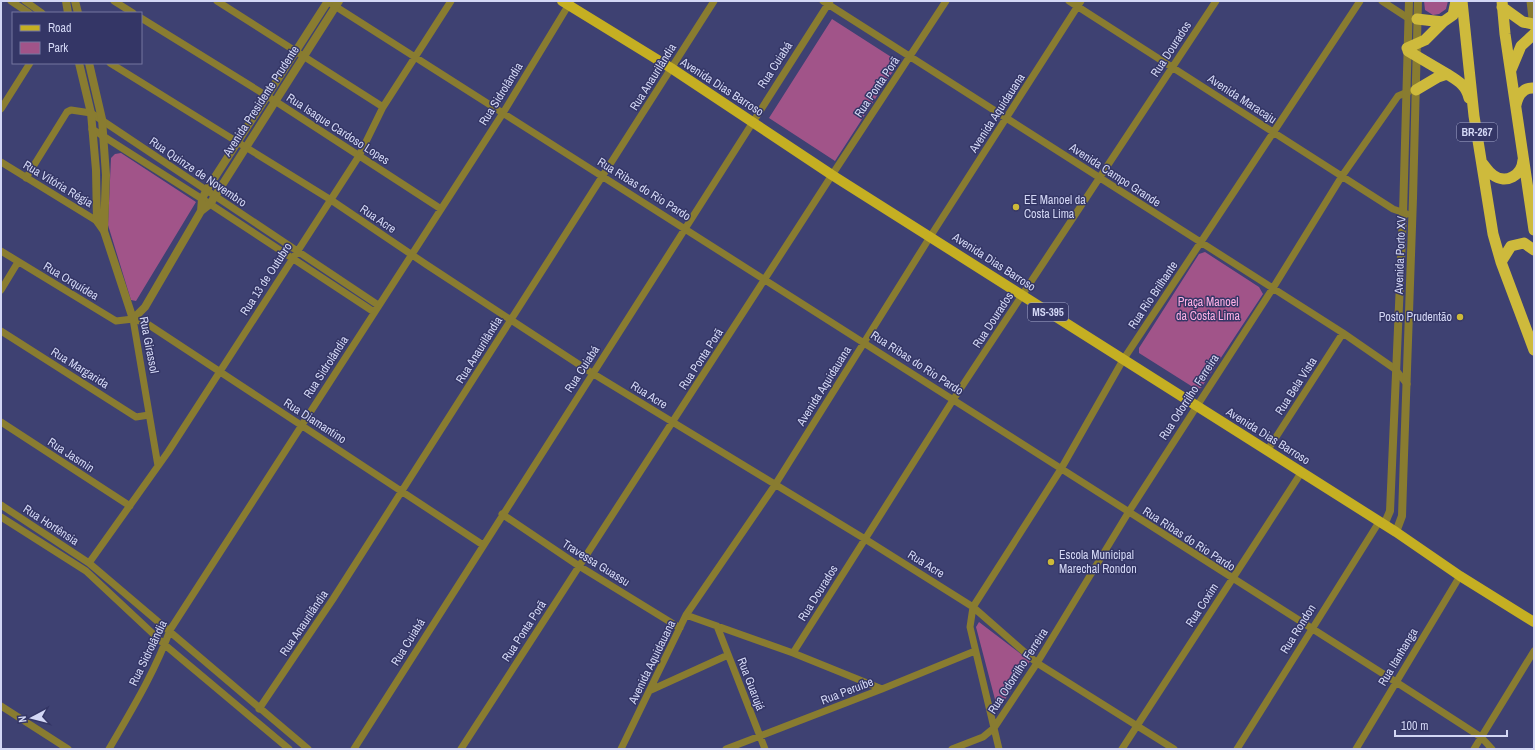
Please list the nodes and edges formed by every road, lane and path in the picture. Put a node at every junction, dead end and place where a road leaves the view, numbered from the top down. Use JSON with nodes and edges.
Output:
{"nodes":[{"id":1,"x":11,"y":1,"type":"edge"},
{"id":2,"x":25,"y":1,"type":"edge"},
{"id":3,"x":66,"y":1,"type":"edge"},
{"id":4,"x":75,"y":1,"type":"edge"},
{"id":5,"x":114,"y":1,"type":"edge"},
{"id":6,"x":217,"y":1,"type":"edge"},
{"id":7,"x":328,"y":1,"type":"edge"},
{"id":8,"x":451,"y":1,"type":"edge"},
{"id":9,"x":714,"y":1,"type":"edge"},
{"id":10,"x":946,"y":1,"type":"edge"},
{"id":11,"x":1069,"y":1,"type":"edge"},
{"id":12,"x":1216,"y":1,"type":"edge"},
{"id":13,"x":1360,"y":1,"type":"edge"},
{"id":14,"x":1382,"y":1,"type":"edge"},
{"id":15,"x":1409,"y":1,"type":"edge"},
{"id":16,"x":1418,"y":1,"type":"edge"},
{"id":17,"x":1456,"y":1,"type":"edge"},
{"id":18,"x":1462,"y":1,"type":"edge"},
{"id":19,"x":1530,"y":1,"type":"edge"},
{"id":20,"x":567,"y":2,"type":"edge"},
{"id":21,"x":827,"y":2,"type":"edge"},
{"id":22,"x":338,"y":4,"type":"edge"},
{"id":23,"x":1080,"y":4,"type":"edge"},
{"id":24,"x":1502,"y":4,"type":"edge"},
{"id":25,"x":28,"y":12,"type":"edge"},
{"id":26,"x":41,"y":12,"type":"edge"},
{"id":27,"x":68,"y":12,"type":"edge"},
{"id":28,"x":78,"y":12,"type":"edge"},
{"id":29,"x":131,"y":12,"type":"edge"},
{"id":30,"x":1412,"y":18,"type":"junction"},
{"id":31,"x":142,"y":19,"type":"edge"},
{"id":32,"x":1443,"y":22,"type":"junction"},
{"id":33,"x":1534,"y":29,"type":"edge"},
{"id":34,"x":1534,"y":37,"type":"edge"},
{"id":35,"x":1412,"y":50,"type":"junction"},
{"id":36,"x":296,"y":51,"type":"junction"},
{"id":37,"x":304,"y":56,"type":"junction"},
{"id":38,"x":910,"y":57,"type":"junction"},
{"id":39,"x":416,"y":58,"type":"junction"},
{"id":40,"x":29,"y":64,"type":"edge"},
{"id":41,"x":80,"y":64,"type":"edge"},
{"id":42,"x":88,"y":64,"type":"edge"},
{"id":43,"x":112,"y":64,"type":"edge"},
{"id":44,"x":671,"y":68,"type":"junction"},
{"id":45,"x":1173,"y":68,"type":"junction"},
{"id":46,"x":1510,"y":70,"type":"junction"},
{"id":47,"x":1447,"y":74,"type":"junction"},
{"id":48,"x":1534,"y":88,"type":"edge"},
{"id":49,"x":1411,"y":91,"type":"junction"},
{"id":50,"x":267,"y":96,"type":"junction"},
{"id":51,"x":275,"y":101,"type":"junction"},
{"id":52,"x":383,"y":106,"type":"junction"},
{"id":53,"x":1516,"y":108,"type":"junction"},
{"id":54,"x":1,"y":109,"type":"edge"},
{"id":55,"x":503,"y":112,"type":"junction"},
{"id":56,"x":92,"y":113,"type":"junction"},
{"id":57,"x":1474,"y":116,"type":"junction"},
{"id":58,"x":1007,"y":118,"type":"junction"},
{"id":59,"x":102,"y":119,"type":"junction"},
{"id":60,"x":752,"y":122,"type":"junction"},
{"id":61,"x":92,"y":129,"type":"junction"},
{"id":62,"x":1274,"y":133,"type":"junction"},
{"id":63,"x":102,"y":136,"type":"junction"},
{"id":64,"x":237,"y":142,"type":"junction"},
{"id":65,"x":245,"y":148,"type":"junction"},
{"id":66,"x":359,"y":156,"type":"junction"},
{"id":67,"x":1523,"y":158,"type":"junction"},
{"id":68,"x":1,"y":162,"type":"edge"},
{"id":69,"x":1482,"y":162,"type":"junction"},
{"id":70,"x":832,"y":175,"type":"junction"},
{"id":71,"x":603,"y":176,"type":"junction"},
{"id":72,"x":1342,"y":176,"type":"junction"},
{"id":73,"x":26,"y":178,"type":"junction"},
{"id":74,"x":1099,"y":178,"type":"junction"},
{"id":75,"x":206,"y":191,"type":"junction"},
{"id":76,"x":202,"y":198,"type":"junction"},
{"id":77,"x":212,"y":200,"type":"junction"},
{"id":78,"x":331,"y":200,"type":"junction"},
{"id":79,"x":441,"y":209,"type":"junction"},
{"id":80,"x":201,"y":211,"type":"junction"},
{"id":81,"x":1404,"y":214,"type":"junction"},
{"id":82,"x":1413,"y":214,"type":"junction"},
{"id":83,"x":101,"y":221,"type":"junction"},
{"id":84,"x":685,"y":228,"type":"junction"},
{"id":85,"x":1534,"y":230,"type":"edge"},
{"id":86,"x":930,"y":237,"type":"junction"},
{"id":87,"x":1201,"y":243,"type":"junction"},
{"id":88,"x":1534,"y":250,"type":"edge"},
{"id":89,"x":1,"y":251,"type":"edge"},
{"id":90,"x":297,"y":251,"type":"junction"},
{"id":91,"x":411,"y":255,"type":"junction"},
{"id":92,"x":293,"y":259,"type":"junction"},
{"id":93,"x":18,"y":262,"type":"junction"},
{"id":94,"x":1501,"y":262,"type":"junction"},
{"id":95,"x":766,"y":279,"type":"junction"},
{"id":96,"x":1273,"y":288,"type":"junction"},
{"id":97,"x":1,"y":290,"type":"edge"},
{"id":98,"x":1022,"y":296,"type":"junction"},
{"id":99,"x":1399,"y":300,"type":"junction"},
{"id":100,"x":1410,"y":301,"type":"junction"},
{"id":101,"x":378,"y":305,"type":"junction"},
{"id":102,"x":374,"y":312,"type":"junction"},
{"id":103,"x":133,"y":319,"type":"junction"},
{"id":104,"x":511,"y":320,"type":"junction"},
{"id":105,"x":1,"y":331,"type":"edge"},
{"id":106,"x":1343,"y":333,"type":"junction"},
{"id":107,"x":864,"y":342,"type":"junction"},
{"id":108,"x":1534,"y":350,"type":"edge"},
{"id":109,"x":1123,"y":360,"type":"junction"},
{"id":110,"x":1395,"y":369,"type":"junction"},
{"id":111,"x":220,"y":372,"type":"junction"},
{"id":112,"x":592,"y":373,"type":"junction"},
{"id":113,"x":1407,"y":384,"type":"junction"},
{"id":114,"x":953,"y":400,"type":"junction"},
{"id":115,"x":1196,"y":406,"type":"junction"},
{"id":116,"x":149,"y":415,"type":"junction"},
{"id":117,"x":1,"y":422,"type":"edge"},
{"id":118,"x":672,"y":422,"type":"junction"},
{"id":119,"x":302,"y":425,"type":"junction"},
{"id":120,"x":1267,"y":451,"type":"junction"},
{"id":121,"x":1392,"y":455,"type":"junction"},
{"id":122,"x":1404,"y":455,"type":"junction"},
{"id":123,"x":158,"y":466,"type":"junction"},
{"id":124,"x":1061,"y":469,"type":"junction"},
{"id":125,"x":1301,"y":473,"type":"junction"},
{"id":126,"x":775,"y":485,"type":"junction"},
{"id":127,"x":402,"y":491,"type":"junction"},
{"id":128,"x":1,"y":505,"type":"edge"},
{"id":129,"x":130,"y":506,"type":"junction"},
{"id":130,"x":1128,"y":513,"type":"junction"},
{"id":131,"x":502,"y":514,"type":"junction"},
{"id":132,"x":1,"y":517,"type":"edge"},
{"id":133,"x":1381,"y":524,"type":"junction"},
{"id":134,"x":1396,"y":532,"type":"junction"},
{"id":135,"x":866,"y":539,"type":"junction"},
{"id":136,"x":483,"y":544,"type":"junction"},
{"id":137,"x":89,"y":563,"type":"junction"},
{"id":138,"x":579,"y":566,"type":"junction"},
{"id":139,"x":1460,"y":576,"type":"junction"},
{"id":140,"x":1232,"y":579,"type":"junction"},
{"id":141,"x":973,"y":607,"type":"junction"},
{"id":142,"x":686,"y":616,"type":"junction"},
{"id":143,"x":1534,"y":622,"type":"edge"},
{"id":144,"x":717,"y":626,"type":"junction"},
{"id":145,"x":680,"y":628,"type":"junction"},
{"id":146,"x":1311,"y":629,"type":"junction"},
{"id":147,"x":170,"y":630,"type":"junction"},
{"id":148,"x":164,"y":645,"type":"junction"},
{"id":149,"x":976,"y":651,"type":"junction"},
{"id":150,"x":1534,"y":651,"type":"edge"},
{"id":151,"x":793,"y":653,"type":"junction"},
{"id":152,"x":728,"y":655,"type":"junction"},
{"id":153,"x":1037,"y":663,"type":"junction"},
{"id":154,"x":1396,"y":682,"type":"junction"},
{"id":155,"x":882,"y":689,"type":"junction"},
{"id":156,"x":651,"y":690,"type":"junction"},
{"id":157,"x":1,"y":706,"type":"edge"},
{"id":158,"x":260,"y":709,"type":"junction"},
{"id":159,"x":1137,"y":725,"type":"junction"},
{"id":160,"x":994,"y":728,"type":"junction"},
{"id":161,"x":760,"y":736,"type":"junction"},
{"id":162,"x":1481,"y":737,"type":"junction"},
{"id":163,"x":68,"y":749,"type":"edge"},
{"id":164,"x":109,"y":749,"type":"edge"},
{"id":165,"x":289,"y":749,"type":"edge"},
{"id":166,"x":308,"y":749,"type":"edge"},
{"id":167,"x":354,"y":749,"type":"edge"},
{"id":168,"x":461,"y":749,"type":"edge"},
{"id":169,"x":621,"y":749,"type":"edge"},
{"id":170,"x":726,"y":749,"type":"edge"},
{"id":171,"x":765,"y":749,"type":"edge"},
{"id":172,"x":952,"y":749,"type":"edge"},
{"id":173,"x":999,"y":749,"type":"edge"},
{"id":174,"x":1122,"y":749,"type":"edge"},
{"id":175,"x":1174,"y":749,"type":"edge"},
{"id":176,"x":1237,"y":749,"type":"edge"},
{"id":177,"x":1356,"y":749,"type":"edge"},
{"id":178,"x":1474,"y":749,"type":"edge"},
{"id":179,"x":1492,"y":749,"type":"edge"}],
"edges":[{"from":1,"to":25,"type":"street"},
{"from":2,"to":26,"type":"street"},
{"from":3,"to":27,"type":"street"},
{"from":4,"to":28,"type":"street"},
{"from":5,"to":29,"type":"street"},
{"from":6,"to":36,"type":"street"},
{"from":7,"to":22,"type":"street","name":"Rua Ribas do Rio Pardo"},
{"from":7,"to":36,"type":"street","name":"Avenida Presidente Prudente"},
{"from":8,"to":39,"type":"street","name":"Rua 13 de Outubro"},
{"from":9,"to":44,"type":"street","name":"Rua Anaurilândia"},
{"from":10,"to":38,"type":"street","name":"Rua Ponta Porã"},
{"from":11,"to":23,"type":"street","name":"Avenida Maracaju"},
{"from":12,"to":45,"type":"street","name":"Rua Dourados"},
{"from":13,"to":62,"type":"street","name":"Rua Rio Brilhante"},
{"from":14,"to":30,"type":"street"},
{"from":15,"to":30,"type":"street","name":"Avenida Porto XV"},
{"from":16,"to":30,"type":"street","name":"Avenida Porto XV"},
{"from":17,"to":32,"type":"highway"},
{"from":18,"to":57,"type":"highway","number":"BR-267"},
{"from":19,"to":33,"type":"street"},
{"from":20,"to":44,"type":"main road","name":"Avenida Dias Barroso","number":"MS-395"},
{"from":20,"to":55,"type":"street","name":"Rua Sidrolândia"},
{"from":21,"to":38,"type":"street","name":"Avenida Campo Grande"},
{"from":21,"to":60,"type":"street","name":"Rua Cuiabá"},
{"from":22,"to":37,"type":"street","name":"Avenida Presidente Prudente"},
{"from":22,"to":39,"type":"street","name":"Rua Ribas do Rio Pardo"},
{"from":23,"to":45,"type":"street","name":"Avenida Maracaju"},
{"from":23,"to":58,"type":"street","name":"Avenida Aquidauana"},
{"from":24,"to":33,"type":"highway"},
{"from":24,"to":46,"type":"highway"},
{"from":30,"to":32,"type":"highway"},
{"from":30,"to":35,"type":"street","name":"Avenida Porto XV"},
{"from":31,"to":50,"type":"street","name":"Rua Isaque Cardoso Lopes"},
{"from":32,"to":35,"type":"highway"},
{"from":33,"to":34,"type":"street"},
{"from":33,"to":46,"type":"highway"},
{"from":35,"to":47,"type":"highway"},
{"from":35,"to":49,"type":"street","name":"Avenida Porto XV"},
{"from":36,"to":37,"type":"street"},
{"from":36,"to":50,"type":"street","name":"Avenida Presidente Prudente"},
{"from":37,"to":51,"type":"street","name":"Avenida Presidente Prudente"},
{"from":37,"to":52,"type":"street"},
{"from":38,"to":58,"type":"street","name":"Avenida Campo Grande"},
{"from":38,"to":70,"type":"street","name":"Rua Ponta Porã"},
{"from":39,"to":52,"type":"street","name":"Rua 13 de Outubro"},
{"from":39,"to":55,"type":"street","name":"Rua Ribas do Rio Pardo"},
{"from":40,"to":54,"type":"street"},
{"from":41,"to":56,"type":"street","name":"Rua Girassol"},
{"from":42,"to":59,"type":"street"},
{"from":43,"to":64,"type":"street","name":"Rua Acre"},
{"from":44,"to":60,"type":"main road","name":"Avenida Dias Barroso","number":"MS-395"},
{"from":44,"to":71,"type":"street","name":"Rua Anaurilândia"},
{"from":45,"to":62,"type":"street","name":"Avenida Maracaju"},
{"from":45,"to":74,"type":"street","name":"Rua Dourados"},
{"from":46,"to":53,"type":"highway"},
{"from":47,"to":49,"type":"highway"},
{"from":47,"to":57,"type":"highway"},
{"from":48,"to":53,"type":"highway"},
{"from":49,"to":72,"type":"street","name":"Rua Odorrilho Ferreira"},
{"from":49,"to":81,"type":"street","name":"Avenida Porto XV"},
{"from":49,"to":82,"type":"street","name":"Avenida Porto XV"},
{"from":50,"to":51,"type":"street","name":"Rua Isaque Cardoso Lopes"},
{"from":50,"to":64,"type":"street","name":"Avenida Presidente Prudente"},
{"from":51,"to":65,"type":"street","name":"Avenida Presidente Prudente"},
{"from":51,"to":66,"type":"street","name":"Rua Isaque Cardoso Lopes"},
{"from":52,"to":66,"type":"street","name":"Rua 13 de Outubro"},
{"from":53,"to":67,"type":"highway"},
{"from":55,"to":71,"type":"street","name":"Rua Ribas do Rio Pardo"},
{"from":55,"to":79,"type":"street","name":"Rua Sidrolândia"},
{"from":56,"to":59,"type":"street","name":"Rua Quinze de Novembro"},
{"from":56,"to":61,"type":"street","name":"Rua Girassol"},
{"from":56,"to":73,"type":"street","name":"Rua Quinze de Novembro"},
{"from":57,"to":69,"type":"highway","number":"BR-267"},
{"from":58,"to":74,"type":"street","name":"Avenida Campo Grande"},
{"from":58,"to":86,"type":"street","name":"Avenida Aquidauana"},
{"from":59,"to":63,"type":"street"},
{"from":59,"to":75,"type":"street","name":"Rua Quinze de Novembro"},
{"from":60,"to":70,"type":"main road","name":"Avenida Dias Barroso","number":"MS-395"},
{"from":60,"to":84,"type":"street","name":"Rua Cuiabá"},
{"from":61,"to":63,"type":"street","name":"Rua Quinze de Novembro"},
{"from":61,"to":83,"type":"street","name":"Rua Girassol"},
{"from":62,"to":72,"type":"street","name":"Avenida Maracaju"},
{"from":62,"to":87,"type":"street","name":"Rua Rio Brilhante"},
{"from":63,"to":76,"type":"street","name":"Rua Quinze de Novembro"},
{"from":63,"to":83,"type":"street"},
{"from":64,"to":65,"type":"street","name":"Rua Acre"},
{"from":64,"to":75,"type":"street","name":"Avenida Presidente Prudente"},
{"from":65,"to":77,"type":"street","name":"Avenida Presidente Prudente"},
{"from":65,"to":78,"type":"street","name":"Rua Acre"},
{"from":66,"to":78,"type":"street","name":"Rua 13 de Outubro"},
{"from":66,"to":79,"type":"street","name":"Rua Isaque Cardoso Lopes"},
{"from":67,"to":69,"type":"highway"},
{"from":67,"to":85,"type":"highway"},
{"from":68,"to":73,"type":"street","name":"Rua Vitória Régia"},
{"from":69,"to":94,"type":"highway","number":"BR-267"},
{"from":70,"to":86,"type":"main road","name":"Avenida Dias Barroso","number":"MS-395"},
{"from":70,"to":95,"type":"street","name":"Rua Ponta Porã"},
{"from":71,"to":84,"type":"street","name":"Rua Ribas do Rio Pardo"},
{"from":71,"to":104,"type":"street","name":"Rua Anaurilândia"},
{"from":72,"to":81,"type":"street","name":"Avenida Maracaju"},
{"from":72,"to":96,"type":"street","name":"Rua Odorrilho Ferreira"},
{"from":73,"to":83,"type":"street","name":"Rua Vitória Régia"},
{"from":74,"to":87,"type":"street","name":"Avenida Campo Grande"},
{"from":74,"to":98,"type":"street","name":"Rua Dourados"},
{"from":75,"to":76,"type":"street","name":"Avenida Presidente Prudente"},
{"from":75,"to":77,"type":"street","name":"Rua Quinze de Novembro"},
{"from":76,"to":77,"type":"street","name":"Rua Quinze de Novembro"},
{"from":76,"to":80,"type":"street","name":"Avenida Presidente Prudente"},
{"from":77,"to":80,"type":"street","name":"Avenida Presidente Prudente"},
{"from":77,"to":90,"type":"street","name":"Rua Quinze de Novembro"},
{"from":77,"to":92,"type":"street","name":"Rua Quinze de Novembro"},
{"from":78,"to":90,"type":"street","name":"Rua 13 de Outubro"},
{"from":78,"to":91,"type":"street","name":"Rua Acre"},
{"from":79,"to":91,"type":"street","name":"Rua Sidrolândia"},
{"from":80,"to":103,"type":"street","name":"Avenida Presidente Prudente"},
{"from":81,"to":82,"type":"street"},
{"from":81,"to":99,"type":"street","name":"Avenida Porto XV"},
{"from":82,"to":100,"type":"street","name":"Avenida Porto XV"},
{"from":83,"to":103,"type":"street","name":"Rua Girassol"},
{"from":84,"to":95,"type":"street","name":"Rua Ribas do Rio Pardo"},
{"from":84,"to":112,"type":"street","name":"Rua Cuiabá"},
{"from":86,"to":98,"type":"main road","name":"Avenida Dias Barroso","number":"MS-395"},
{"from":86,"to":107,"type":"street","name":"Avenida Aquidauana"},
{"from":87,"to":96,"type":"street","name":"Avenida Campo Grande"},
{"from":87,"to":109,"type":"street","name":"Rua Rio Brilhante"},
{"from":88,"to":94,"type":"highway"},
{"from":89,"to":93,"type":"street","name":"Rua Orquídea"},
{"from":90,"to":92,"type":"street","name":"Rua 13 de Outubro"},
{"from":90,"to":101,"type":"street","name":"Rua Quinze de Novembro"},
{"from":91,"to":101,"type":"street","name":"Rua Sidrolândia"},
{"from":91,"to":104,"type":"street","name":"Rua Acre"},
{"from":92,"to":102,"type":"street","name":"Rua Quinze de Novembro"},
{"from":92,"to":111,"type":"street","name":"Rua 13 de Outubro"},
{"from":93,"to":97,"type":"street"},
{"from":93,"to":103,"type":"street","name":"Rua Orquídea"},
{"from":94,"to":108,"type":"highway","number":"BR-267"},
{"from":95,"to":107,"type":"street","name":"Rua Ribas do Rio Pardo"},
{"from":95,"to":118,"type":"street","name":"Rua Ponta Porã"},
{"from":96,"to":106,"type":"street","name":"Avenida Campo Grande"},
{"from":96,"to":115,"type":"street","name":"Rua Odorrilho Ferreira"},
{"from":98,"to":109,"type":"main road","name":"Avenida Dias Barroso","number":"MS-395"},
{"from":98,"to":114,"type":"street","name":"Rua Dourados"},
{"from":99,"to":100,"type":"street"},
{"from":99,"to":110,"type":"street","name":"Avenida Porto XV"},
{"from":100,"to":113,"type":"street","name":"Avenida Porto XV"},
{"from":101,"to":102,"type":"street","name":"Rua Sidrolândia"},
{"from":102,"to":119,"type":"street","name":"Rua Sidrolândia"},
{"from":103,"to":111,"type":"street","name":"Rua Diamantino"},
{"from":103,"to":116,"type":"street","name":"Rua Girassol"},
{"from":104,"to":112,"type":"street","name":"Rua Acre"},
{"from":104,"to":127,"type":"street","name":"Rua Anaurilândia"},
{"from":105,"to":116,"type":"street","name":"Rua Margarida"},
{"from":106,"to":110,"type":"street","name":"Avenida Campo Grande"},
{"from":106,"to":120,"type":"street","name":"Rua Bela Vista"},
{"from":107,"to":114,"type":"street","name":"Rua Ribas do Rio Pardo"},
{"from":107,"to":126,"type":"street","name":"Avenida Aquidauana"},
{"from":109,"to":115,"type":"main road","name":"Avenida Dias Barroso","number":"MS-395"},
{"from":109,"to":124,"type":"street","name":"Rua Rio Brilhante"},
{"from":110,"to":113,"type":"street","name":"Avenida Campo Grande"},
{"from":110,"to":121,"type":"street","name":"Avenida Porto XV"},
{"from":111,"to":119,"type":"street","name":"Rua Diamantino"},
{"from":111,"to":123,"type":"street","name":"Rua 13 de Outubro"},
{"from":112,"to":118,"type":"street","name":"Rua Acre"},
{"from":112,"to":131,"type":"street","name":"Rua Cuiabá"},
{"from":113,"to":122,"type":"street","name":"Avenida Porto XV"},
{"from":114,"to":124,"type":"street","name":"Rua Ribas do Rio Pardo"},
{"from":114,"to":135,"type":"street","name":"Rua Dourados"},
{"from":115,"to":120,"type":"main road","name":"Avenida Dias Barroso","number":"MS-395"},
{"from":115,"to":130,"type":"street","name":"Rua Odorrilho Ferreira"},
{"from":116,"to":123,"type":"street","name":"Rua Girassol"},
{"from":117,"to":129,"type":"street","name":"Rua Jasmin"},
{"from":118,"to":126,"type":"street","name":"Rua Acre"},
{"from":118,"to":138,"type":"street","name":"Rua Ponta Porã"},
{"from":119,"to":127,"type":"street","name":"Rua Diamantino"},
{"from":119,"to":147,"type":"street","name":"Rua Sidrolândia"},
{"from":120,"to":125,"type":"main road","name":"Avenida Dias Barroso","number":"MS-395"},
{"from":121,"to":122,"type":"street"},
{"from":121,"to":133,"type":"street","name":"Avenida Porto XV"},
{"from":122,"to":134,"type":"street","name":"Avenida Porto XV"},
{"from":123,"to":129,"type":"street","name":"Rua 13 de Outubro"},
{"from":124,"to":130,"type":"street","name":"Rua Ribas do Rio Pardo"},
{"from":124,"to":141,"type":"street","name":"Rua Rio Brilhante"},
{"from":125,"to":133,"type":"main road","name":"Avenida Dias Barroso","number":"MS-395"},
{"from":125,"to":140,"type":"street","name":"Rua Coxim"},
{"from":126,"to":135,"type":"street","name":"Rua Acre"},
{"from":126,"to":142,"type":"street","name":"Avenida Aquidauana"},
{"from":127,"to":136,"type":"street","name":"Rua Diamantino"},
{"from":127,"to":158,"type":"street","name":"Rua Anaurilândia"},
{"from":128,"to":137,"type":"street","name":"Rua Hortênsia"},
{"from":129,"to":137,"type":"street","name":"Rua 13 de Outubro"},
{"from":130,"to":140,"type":"street","name":"Rua Ribas do Rio Pardo"},
{"from":130,"to":153,"type":"street","name":"Rua Odorrilho Ferreira"},
{"from":131,"to":136,"type":"street","name":"Rua Cuiabá"},
{"from":131,"to":138,"type":"street","name":"Travessa Guassu"},
{"from":132,"to":148,"type":"street"},
{"from":133,"to":134,"type":"main road","name":"Avenida Dias Barroso","number":"MS-395"},
{"from":133,"to":146,"type":"street","name":"Rua Rondon"},
{"from":134,"to":139,"type":"main road","name":"Avenida Dias Barroso","number":"MS-395"},
{"from":135,"to":141,"type":"street","name":"Rua Acre"},
{"from":135,"to":151,"type":"street","name":"Rua Dourados"},
{"from":136,"to":167,"type":"street","name":"Rua Cuiabá"},
{"from":137,"to":147,"type":"street","name":"Rua Hortênsia"},
{"from":138,"to":145,"type":"street","name":"Travessa Guassu"},
{"from":138,"to":168,"type":"street","name":"Rua Ponta Porã"},
{"from":139,"to":143,"type":"main road","name":"Avenida Dias Barroso","number":"MS-395"},
{"from":139,"to":154,"type":"street","name":"Rua Itanhanga"},
{"from":140,"to":146,"type":"street","name":"Rua Ribas do Rio Pardo"},
{"from":140,"to":159,"type":"street","name":"Rua Coxim"},
{"from":141,"to":149,"type":"street"},
{"from":141,"to":153,"type":"street","name":"Rua Acre"},
{"from":142,"to":144,"type":"street"},
{"from":142,"to":145,"type":"street","name":"Avenida Aquidauana"},
{"from":144,"to":151,"type":"street"},
{"from":144,"to":152,"type":"street","name":"Rua Guarujá"},
{"from":145,"to":156,"type":"street","name":"Avenida Aquidauana"},
{"from":146,"to":154,"type":"street","name":"Rua Ribas do Rio Pardo"},
{"from":146,"to":176,"type":"street","name":"Rua Rondon"},
{"from":147,"to":148,"type":"street","name":"Rua Sidrolândia"},
{"from":147,"to":158,"type":"street","name":"Rua Hortênsia"},
{"from":148,"to":164,"type":"street","name":"Rua Sidrolândia"},
{"from":148,"to":165,"type":"street"},
{"from":149,"to":155,"type":"street","name":"Rua Peruíbe"},
{"from":149,"to":160,"type":"street"},
{"from":150,"to":162,"type":"street"},
{"from":151,"to":155,"type":"street"},
{"from":152,"to":156,"type":"street"},
{"from":152,"to":161,"type":"street","name":"Rua Guarujá"},
{"from":153,"to":159,"type":"street","name":"Rua Acre"},
{"from":153,"to":160,"type":"street","name":"Rua Odorrilho Ferreira"},
{"from":154,"to":162,"type":"street","name":"Rua Ribas do Rio Pardo"},
{"from":154,"to":177,"type":"street","name":"Rua Itanhanga"},
{"from":155,"to":161,"type":"street","name":"Rua Peruíbe"},
{"from":156,"to":169,"type":"street","name":"Avenida Aquidauana"},
{"from":157,"to":163,"type":"street"},
{"from":158,"to":166,"type":"street","name":"Rua Hortênsia"},
{"from":159,"to":174,"type":"street","name":"Rua Coxim"},
{"from":159,"to":175,"type":"street","name":"Rua Acre"},
{"from":160,"to":172,"type":"street"},
{"from":160,"to":173,"type":"street"},
{"from":161,"to":170,"type":"street","name":"Rua Peruíbe"},
{"from":161,"to":171,"type":"street","name":"Rua Guarujá"},
{"from":162,"to":178,"type":"street"},
{"from":162,"to":179,"type":"street","name":"Rua Ribas do Rio Pardo"}]}
